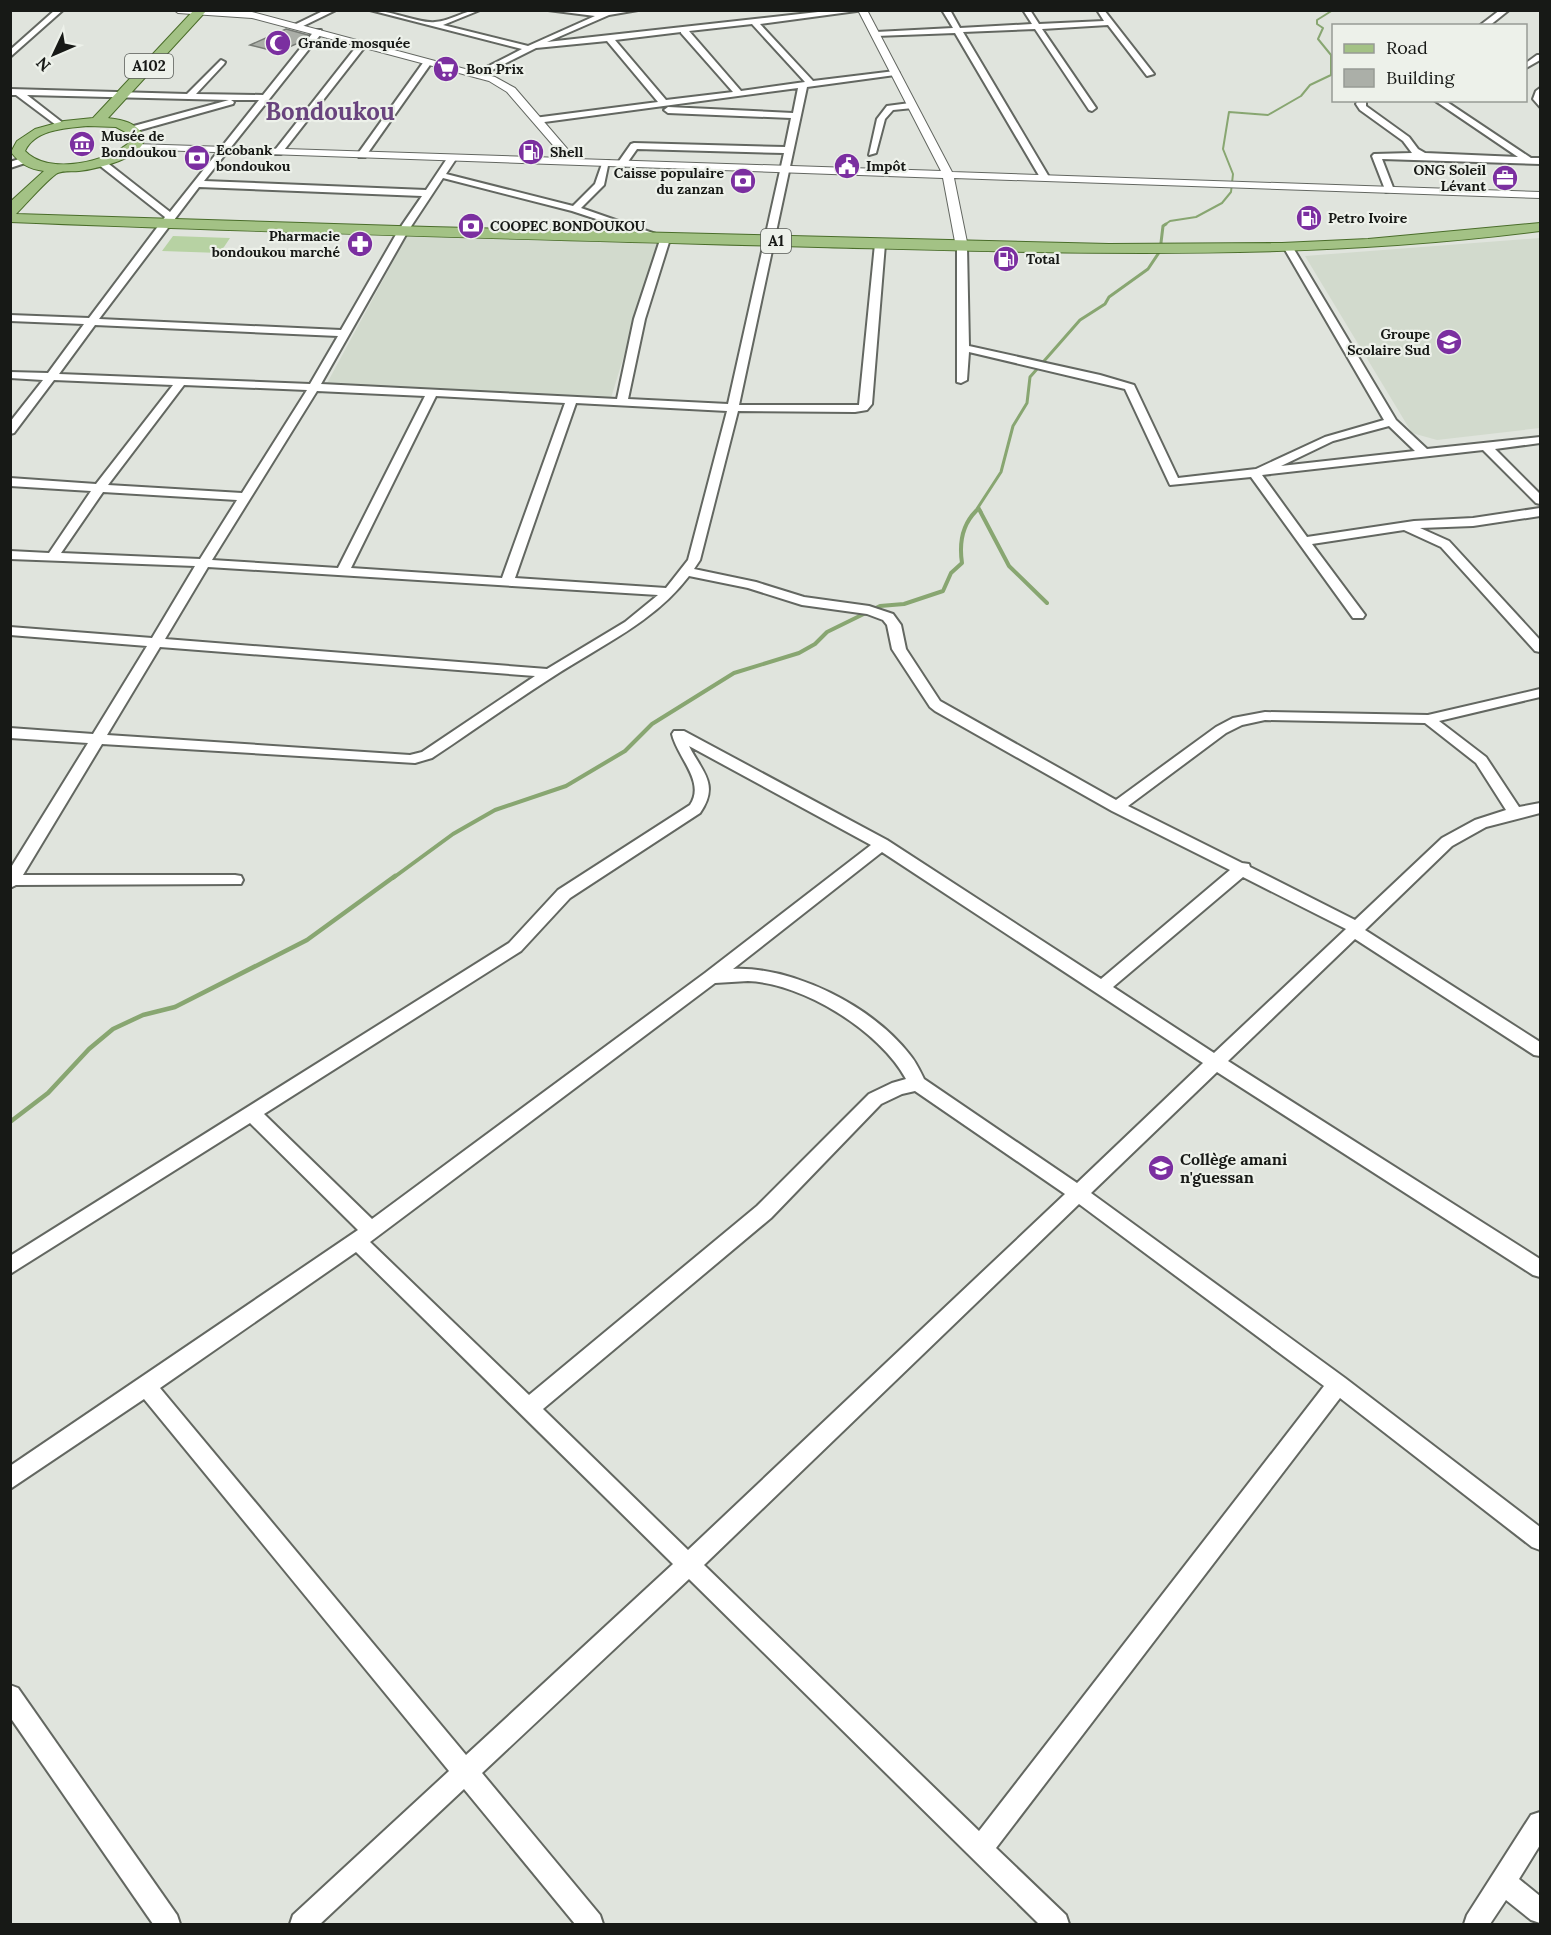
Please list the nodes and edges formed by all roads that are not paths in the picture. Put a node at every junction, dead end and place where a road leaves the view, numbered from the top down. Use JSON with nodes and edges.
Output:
{"nodes":[{"id":1,"x":60,"y":10,"type":"edge"},
{"id":2,"x":178,"y":10,"type":"edge"},
{"id":3,"x":333,"y":10,"type":"edge"},
{"id":4,"x":373,"y":10,"type":"edge"},
{"id":5,"x":634,"y":10,"type":"edge"},
{"id":6,"x":861,"y":10,"type":"edge"},
{"id":7,"x":946,"y":10,"type":"edge"},
{"id":8,"x":1026,"y":10,"type":"edge"},
{"id":9,"x":1100,"y":10,"type":"edge"},
{"id":10,"x":1506,"y":10,"type":"edge"},
{"id":11,"x":201,"y":11,"type":"edge"},
{"id":12,"x":473,"y":11,"type":"edge"},
{"id":13,"x":553,"y":11,"type":"edge"},
{"id":14,"x":256,"y":13,"type":"edge"},
{"id":15,"x":606,"y":14,"type":"junction"},
{"id":16,"x":754,"y":22,"type":"junction"},
{"id":17,"x":1110,"y":23,"type":"junction"},
{"id":18,"x":1486,"y":24,"type":"edge"},
{"id":19,"x":435,"y":25,"type":"junction"},
{"id":20,"x":296,"y":26,"type":"junction"},
{"id":21,"x":1038,"y":26,"type":"junction"},
{"id":22,"x":960,"y":30,"type":"junction"},
{"id":23,"x":684,"y":31,"type":"junction"},
{"id":24,"x":318,"y":32,"type":"junction"},
{"id":25,"x":561,"y":32,"type":"junction"},
{"id":26,"x":876,"y":34,"type":"junction"},
{"id":27,"x":610,"y":39,"type":"junction"},
{"id":28,"x":363,"y":44,"type":"junction"},
{"id":29,"x":533,"y":47,"type":"junction"},
{"id":30,"x":10,"y":55,"type":"edge"},
{"id":31,"x":1540,"y":57,"type":"edge"},
{"id":32,"x":221,"y":62,"type":"dead end"},
{"id":33,"x":428,"y":62,"type":"junction"},
{"id":34,"x":1527,"y":65,"type":"edge"},
{"id":35,"x":895,"y":73,"type":"junction"},
{"id":36,"x":1150,"y":74,"type":"dead end"},
{"id":37,"x":478,"y":75,"type":"junction"},
{"id":38,"x":807,"y":84,"type":"junction"},
{"id":39,"x":1540,"y":91,"type":"edge"},
{"id":40,"x":14,"y":92,"type":"edge"},
{"id":41,"x":122,"y":93,"type":"junction"},
{"id":42,"x":738,"y":93,"type":"junction"},
{"id":43,"x":189,"y":96,"type":"junction"},
{"id":44,"x":247,"y":98,"type":"junction"},
{"id":45,"x":265,"y":98,"type":"junction"},
{"id":46,"x":1361,"y":102,"type":"edge"},
{"id":47,"x":1441,"y":102,"type":"edge"},
{"id":48,"x":664,"y":103,"type":"junction"},
{"id":49,"x":1540,"y":104,"type":"edge"},
{"id":50,"x":910,"y":106,"type":"junction"},
{"id":51,"x":628,"y":108,"type":"junction"},
{"id":52,"x":1092,"y":108,"type":"dead end"},
{"id":53,"x":796,"y":116,"type":"junction"},
{"id":54,"x":537,"y":120,"type":"junction"},
{"id":55,"x":97,"y":122,"type":"junction"},
{"id":56,"x":60,"y":125,"type":"junction"},
{"id":57,"x":133,"y":129,"type":"junction"},
{"id":58,"x":16,"y":142,"type":"edge"},
{"id":59,"x":135,"y":147,"type":"junction"},
{"id":60,"x":225,"y":150,"type":"junction"},
{"id":61,"x":788,"y":150,"type":"junction"},
{"id":62,"x":278,"y":152,"type":"junction"},
{"id":63,"x":873,"y":153,"type":"dead end"},
{"id":64,"x":362,"y":155,"type":"junction"},
{"id":65,"x":1423,"y":156,"type":"junction"},
{"id":66,"x":451,"y":159,"type":"junction"},
{"id":67,"x":25,"y":160,"type":"junction"},
{"id":68,"x":1529,"y":161,"type":"junction"},
{"id":69,"x":1540,"y":161,"type":"edge"},
{"id":70,"x":573,"y":162,"type":"junction"},
{"id":71,"x":102,"y":163,"type":"junction"},
{"id":72,"x":606,"y":164,"type":"junction"},
{"id":73,"x":622,"y":164,"type":"junction"},
{"id":74,"x":10,"y":165,"type":"edge"},
{"id":75,"x":56,"y":167,"type":"junction"},
{"id":76,"x":786,"y":169,"type":"junction"},
{"id":77,"x":948,"y":175,"type":"junction"},
{"id":78,"x":440,"y":176,"type":"junction"},
{"id":79,"x":1044,"y":177,"type":"junction"},
{"id":80,"x":198,"y":184,"type":"junction"},
{"id":81,"x":1389,"y":190,"type":"junction"},
{"id":82,"x":429,"y":193,"type":"junction"},
{"id":83,"x":1540,"y":195,"type":"edge"},
{"id":84,"x":576,"y":209,"type":"junction"},
{"id":85,"x":10,"y":211,"type":"edge"},
{"id":86,"x":10,"y":218,"type":"edge"},
{"id":87,"x":168,"y":221,"type":"junction"},
{"id":88,"x":1540,"y":227,"type":"edge"},
{"id":89,"x":403,"y":231,"type":"junction"},
{"id":90,"x":665,"y":239,"type":"junction"},
{"id":91,"x":768,"y":241,"type":"junction"},
{"id":92,"x":880,"y":244,"type":"junction"},
{"id":93,"x":962,"y":247,"type":"junction"},
{"id":94,"x":1288,"y":248,"type":"junction"},
{"id":95,"x":10,"y":318,"type":"edge"},
{"id":96,"x":91,"y":322,"type":"junction"},
{"id":97,"x":345,"y":333,"type":"junction"},
{"id":98,"x":964,"y":348,"type":"junction"},
{"id":99,"x":10,"y":375,"type":"edge"},
{"id":100,"x":50,"y":376,"type":"junction"},
{"id":101,"x":961,"y":380,"type":"dead end"},
{"id":102,"x":181,"y":382,"type":"junction"},
{"id":103,"x":314,"y":387,"type":"junction"},
{"id":104,"x":432,"y":394,"type":"junction"},
{"id":105,"x":572,"y":402,"type":"junction"},
{"id":106,"x":621,"y":402,"type":"junction"},
{"id":107,"x":733,"y":408,"type":"junction"},
{"id":108,"x":1391,"y":423,"type":"junction"},
{"id":109,"x":12,"y":428,"type":"edge"},
{"id":110,"x":1540,"y":440,"type":"edge"},
{"id":111,"x":1486,"y":446,"type":"junction"},
{"id":112,"x":1423,"y":452,"type":"junction"},
{"id":113,"x":1255,"y":474,"type":"junction"},
{"id":114,"x":10,"y":482,"type":"edge"},
{"id":115,"x":100,"y":487,"type":"junction"},
{"id":116,"x":246,"y":497,"type":"junction"},
{"id":117,"x":1540,"y":500,"type":"edge"},
{"id":118,"x":1540,"y":512,"type":"edge"},
{"id":119,"x":1403,"y":526,"type":"junction"},
{"id":120,"x":1304,"y":541,"type":"junction"},
{"id":121,"x":10,"y":555,"type":"edge"},
{"id":122,"x":54,"y":555,"type":"junction"},
{"id":123,"x":204,"y":563,"type":"junction"},
{"id":124,"x":343,"y":571,"type":"junction"},
{"id":125,"x":685,"y":572,"type":"junction"},
{"id":126,"x":507,"y":582,"type":"junction"},
{"id":127,"x":670,"y":592,"type":"junction"},
{"id":128,"x":1358,"y":615,"type":"dead end"},
{"id":129,"x":10,"y":631,"type":"edge"},
{"id":130,"x":157,"y":641,"type":"junction"},
{"id":131,"x":1540,"y":648,"type":"edge"},
{"id":132,"x":549,"y":673,"type":"junction"},
{"id":133,"x":1540,"y":693,"type":"edge"},
{"id":134,"x":1428,"y":719,"type":"junction"},
{"id":135,"x":10,"y":733,"type":"edge"},
{"id":136,"x":97,"y":740,"type":"junction"},
{"id":137,"x":1117,"y":807,"type":"junction"},
{"id":138,"x":1540,"y":808,"type":"edge"},
{"id":139,"x":1515,"y":812,"type":"junction"},
{"id":140,"x":882,"y":844,"type":"junction"},
{"id":141,"x":1243,"y":868,"type":"junction"},
{"id":142,"x":235,"y":880,"type":"dead end"},
{"id":143,"x":11,"y":881,"type":"edge"},
{"id":144,"x":1356,"y":929,"type":"junction"},
{"id":145,"x":711,"y":977,"type":"junction"},
{"id":146,"x":1101,"y":988,"type":"junction"},
{"id":147,"x":1540,"y":1050,"type":"edge"},
{"id":148,"x":1215,"y":1062,"type":"junction"},
{"id":149,"x":918,"y":1084,"type":"junction"},
{"id":150,"x":251,"y":1113,"type":"junction"},
{"id":151,"x":1078,"y":1193,"type":"junction"},
{"id":152,"x":364,"y":1236,"type":"junction"},
{"id":153,"x":10,"y":1266,"type":"edge"},
{"id":154,"x":1540,"y":1269,"type":"edge"},
{"id":155,"x":1338,"y":1384,"type":"junction"},
{"id":156,"x":146,"y":1386,"type":"junction"},
{"id":157,"x":529,"y":1408,"type":"junction"},
{"id":158,"x":10,"y":1479,"type":"edge"},
{"id":159,"x":1540,"y":1540,"type":"edge"},
{"id":160,"x":689,"y":1564,"type":"junction"},
{"id":161,"x":10,"y":1696,"type":"edge"},
{"id":162,"x":465,"y":1772,"type":"junction"},
{"id":163,"x":1540,"y":1824,"type":"edge"},
{"id":164,"x":979,"y":1850,"type":"junction"},
{"id":165,"x":1504,"y":1883,"type":"junction"},
{"id":166,"x":1540,"y":1911,"type":"edge"},
{"id":167,"x":168,"y":1924,"type":"edge"},
{"id":168,"x":302,"y":1924,"type":"edge"},
{"id":169,"x":591,"y":1924,"type":"edge"},
{"id":170,"x":1058,"y":1924,"type":"edge"},
{"id":171,"x":1476,"y":1924,"type":"edge"}],
"edges":[{"from":1,"to":30,"type":"street"},
{"from":2,"to":11,"type":"street"},
{"from":3,"to":20,"type":"street"},
{"from":4,"to":19,"type":"street"},
{"from":5,"to":15,"type":"street"},
{"from":6,"to":16,"type":"street"},
{"from":6,"to":26,"type":"street"},
{"from":7,"to":22,"type":"street"},
{"from":8,"to":21,"type":"street"},
{"from":9,"to":17,"type":"street"},
{"from":10,"to":18,"type":"street"},
{"from":11,"to":14,"type":"street"},
{"from":11,"to":41,"type":"main road","number":"A102"},
{"from":12,"to":19,"type":"street"},
{"from":13,"to":15,"type":"street"},
{"from":13,"to":25,"type":"street"},
{"from":14,"to":20,"type":"street"},
{"from":15,"to":25,"type":"street"},
{"from":16,"to":23,"type":"street"},
{"from":16,"to":38,"type":"street"},
{"from":17,"to":21,"type":"street"},
{"from":17,"to":36,"type":"street"},
{"from":19,"to":29,"type":"street"},
{"from":20,"to":24,"type":"street"},
{"from":21,"to":22,"type":"street"},
{"from":21,"to":52,"type":"street"},
{"from":22,"to":26,"type":"street"},
{"from":22,"to":79,"type":"street"},
{"from":23,"to":27,"type":"street"},
{"from":23,"to":42,"type":"street"},
{"from":24,"to":28,"type":"street"},
{"from":24,"to":45,"type":"street"},
{"from":25,"to":29,"type":"street"},
{"from":26,"to":35,"type":"street"},
{"from":27,"to":29,"type":"street"},
{"from":27,"to":48,"type":"street"},
{"from":28,"to":33,"type":"street"},
{"from":28,"to":62,"type":"street"},
{"from":29,"to":37,"type":"street"},
{"from":31,"to":34,"type":"street"},
{"from":32,"to":43,"type":"street"},
{"from":33,"to":37,"type":"street"},
{"from":33,"to":64,"type":"street"},
{"from":35,"to":38,"type":"street"},
{"from":35,"to":50,"type":"street"},
{"from":37,"to":54,"type":"street"},
{"from":38,"to":42,"type":"street"},
{"from":38,"to":53,"type":"street"},
{"from":39,"to":49,"type":"street"},
{"from":40,"to":41,"type":"street"},
{"from":40,"to":56,"type":"street"},
{"from":41,"to":43,"type":"street"},
{"from":41,"to":55,"type":"main road","number":"A102"},
{"from":42,"to":48,"type":"street"},
{"from":43,"to":44,"type":"street"},
{"from":44,"to":45,"type":"street"},
{"from":44,"to":57,"type":"street"},
{"from":45,"to":60,"type":"street"},
{"from":46,"to":65,"type":"street"},
{"from":47,"to":68,"type":"street"},
{"from":48,"to":51,"type":"street"},
{"from":50,"to":63,"type":"street"},
{"from":50,"to":77,"type":"street"},
{"from":51,"to":53,"type":"street"},
{"from":51,"to":54,"type":"street"},
{"from":53,"to":61,"type":"street"},
{"from":54,"to":70,"type":"street"},
{"from":55,"to":56,"type":"main road"},
{"from":55,"to":57,"type":"main road"},
{"from":56,"to":58,"type":"main road"},
{"from":57,"to":59,"type":"main road"},
{"from":58,"to":67,"type":"main road"},
{"from":59,"to":60,"type":"street"},
{"from":59,"to":71,"type":"main road"},
{"from":60,"to":62,"type":"street"},
{"from":60,"to":80,"type":"street"},
{"from":61,"to":73,"type":"street"},
{"from":61,"to":76,"type":"street"},
{"from":62,"to":64,"type":"street"},
{"from":64,"to":66,"type":"street"},
{"from":65,"to":68,"type":"street"},
{"from":65,"to":81,"type":"street"},
{"from":66,"to":70,"type":"street"},
{"from":66,"to":78,"type":"street"},
{"from":67,"to":74,"type":"street"},
{"from":67,"to":75,"type":"main road"},
{"from":68,"to":69,"type":"street"},
{"from":70,"to":72,"type":"street"},
{"from":71,"to":75,"type":"main road"},
{"from":71,"to":87,"type":"street"},
{"from":72,"to":73,"type":"street"},
{"from":72,"to":84,"type":"street"},
{"from":73,"to":76,"type":"street"},
{"from":75,"to":85,"type":"main road"},
{"from":76,"to":77,"type":"street"},
{"from":76,"to":91,"type":"street"},
{"from":77,"to":79,"type":"street"},
{"from":77,"to":93,"type":"street"},
{"from":78,"to":82,"type":"street"},
{"from":78,"to":84,"type":"street"},
{"from":79,"to":81,"type":"street"},
{"from":80,"to":82,"type":"street"},
{"from":80,"to":87,"type":"street"},
{"from":81,"to":83,"type":"street"},
{"from":82,"to":89,"type":"street"},
{"from":84,"to":90,"type":"street"},
{"from":86,"to":87,"type":"main road","number":"A1"},
{"from":87,"to":89,"type":"main road","number":"A1"},
{"from":87,"to":96,"type":"street"},
{"from":88,"to":94,"type":"main road","number":"A1"},
{"from":89,"to":90,"type":"main road","number":"A1"},
{"from":89,"to":97,"type":"street"},
{"from":90,"to":91,"type":"main road","number":"A1"},
{"from":90,"to":106,"type":"street"},
{"from":91,"to":92,"type":"main road","number":"A1"},
{"from":91,"to":107,"type":"street"},
{"from":92,"to":93,"type":"main road","number":"A1"},
{"from":92,"to":107,"type":"street"},
{"from":93,"to":94,"type":"main road","number":"A1"},
{"from":93,"to":98,"type":"street"},
{"from":94,"to":108,"type":"street"},
{"from":95,"to":96,"type":"street"},
{"from":96,"to":97,"type":"street"},
{"from":96,"to":100,"type":"street"},
{"from":97,"to":103,"type":"street"},
{"from":98,"to":101,"type":"street"},
{"from":98,"to":113,"type":"street"},
{"from":99,"to":100,"type":"street"},
{"from":100,"to":102,"type":"street"},
{"from":100,"to":109,"type":"street"},
{"from":102,"to":103,"type":"street"},
{"from":102,"to":115,"type":"street"},
{"from":103,"to":104,"type":"street"},
{"from":103,"to":116,"type":"street"},
{"from":104,"to":105,"type":"street"},
{"from":104,"to":124,"type":"street"},
{"from":105,"to":106,"type":"street"},
{"from":105,"to":126,"type":"street"},
{"from":106,"to":107,"type":"street"},
{"from":107,"to":125,"type":"street"},
{"from":108,"to":112,"type":"street"},
{"from":108,"to":113,"type":"street"},
{"from":110,"to":111,"type":"street"},
{"from":111,"to":112,"type":"street"},
{"from":111,"to":117,"type":"street"},
{"from":112,"to":113,"type":"street"},
{"from":113,"to":120,"type":"street"},
{"from":114,"to":115,"type":"street"},
{"from":115,"to":116,"type":"street"},
{"from":115,"to":122,"type":"street"},
{"from":116,"to":123,"type":"street"},
{"from":118,"to":119,"type":"street"},
{"from":119,"to":120,"type":"street"},
{"from":119,"to":131,"type":"street"},
{"from":120,"to":128,"type":"street"},
{"from":121,"to":122,"type":"street"},
{"from":122,"to":123,"type":"street"},
{"from":123,"to":124,"type":"street"},
{"from":123,"to":130,"type":"street"},
{"from":124,"to":126,"type":"street"},
{"from":125,"to":127,"type":"street"},
{"from":125,"to":137,"type":"street"},
{"from":126,"to":127,"type":"street"},
{"from":127,"to":132,"type":"street"},
{"from":129,"to":130,"type":"street"},
{"from":130,"to":132,"type":"street"},
{"from":130,"to":136,"type":"street"},
{"from":132,"to":136,"type":"street"},
{"from":133,"to":134,"type":"street"},
{"from":134,"to":137,"type":"street"},
{"from":134,"to":139,"type":"street"},
{"from":135,"to":136,"type":"street"},
{"from":136,"to":143,"type":"street"},
{"from":137,"to":141,"type":"street"},
{"from":138,"to":139,"type":"street"},
{"from":139,"to":144,"type":"street"},
{"from":140,"to":145,"type":"street"},
{"from":140,"to":146,"type":"street"},
{"from":140,"to":150,"type":"street"},
{"from":141,"to":144,"type":"street"},
{"from":141,"to":146,"type":"street"},
{"from":142,"to":143,"type":"street"},
{"from":144,"to":147,"type":"street"},
{"from":144,"to":148,"type":"street"},
{"from":145,"to":149,"type":"street"},
{"from":145,"to":152,"type":"street"},
{"from":146,"to":148,"type":"street"},
{"from":148,"to":151,"type":"street"},
{"from":148,"to":154,"type":"street"},
{"from":149,"to":151,"type":"street"},
{"from":149,"to":157,"type":"street"},
{"from":150,"to":152,"type":"street"},
{"from":150,"to":153,"type":"street"},
{"from":151,"to":155,"type":"street"},
{"from":151,"to":160,"type":"street"},
{"from":152,"to":156,"type":"street"},
{"from":152,"to":157,"type":"street"},
{"from":155,"to":159,"type":"street"},
{"from":155,"to":164,"type":"street"},
{"from":156,"to":158,"type":"street"},
{"from":156,"to":162,"type":"street"},
{"from":157,"to":160,"type":"street"},
{"from":160,"to":162,"type":"street"},
{"from":160,"to":164,"type":"street"},
{"from":161,"to":167,"type":"street"},
{"from":162,"to":168,"type":"street"},
{"from":162,"to":169,"type":"street"},
{"from":163,"to":165,"type":"street"},
{"from":164,"to":170,"type":"street"},
{"from":165,"to":166,"type":"street"},
{"from":165,"to":171,"type":"street"}]}
